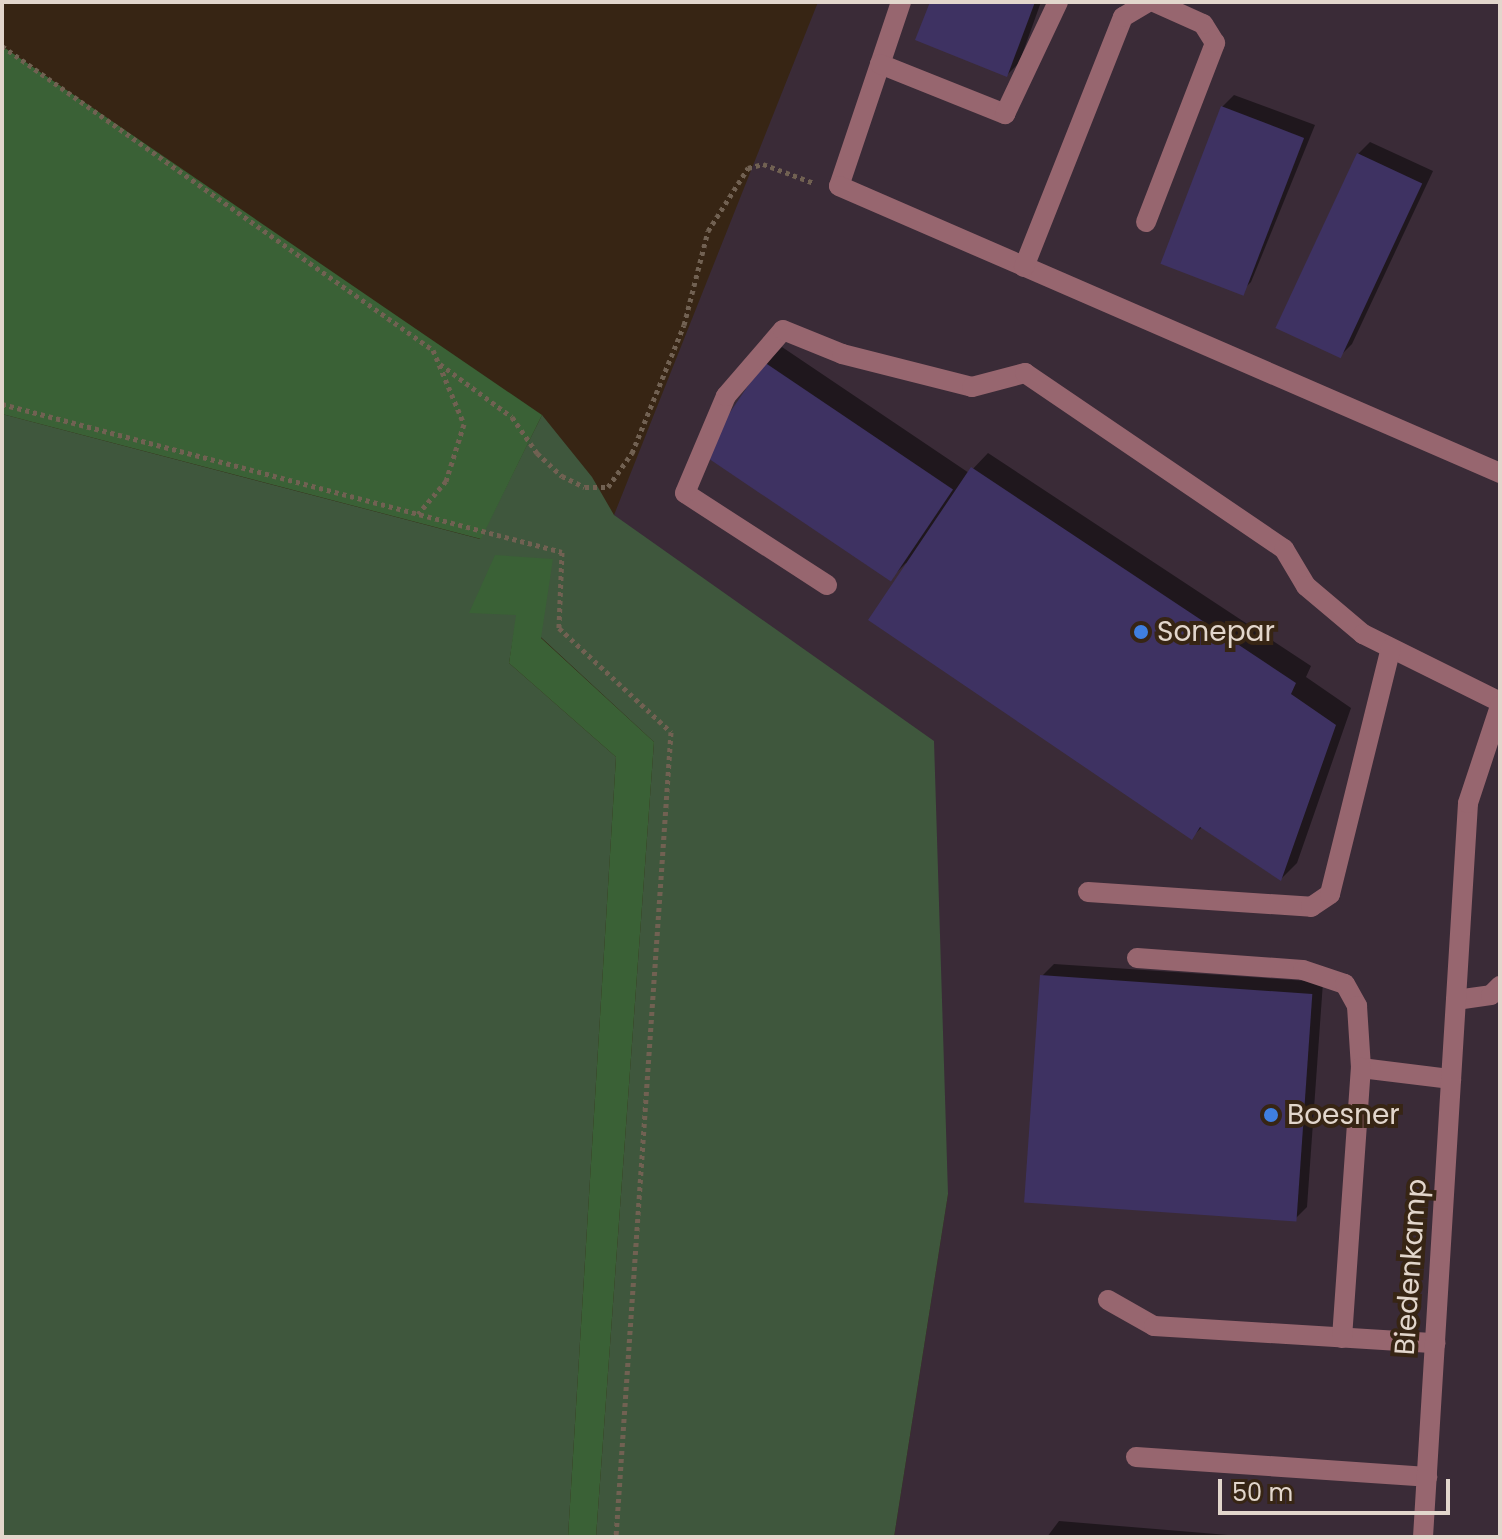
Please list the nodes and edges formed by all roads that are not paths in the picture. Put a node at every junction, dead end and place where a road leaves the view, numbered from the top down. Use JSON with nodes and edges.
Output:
{"nodes":[{"id":1,"x":901,"y":2,"type":"edge"},
{"id":2,"x":1058,"y":2,"type":"edge"},
{"id":3,"x":1151,"y":2,"type":"edge"},
{"id":4,"x":880,"y":64,"type":"junction"},
{"id":5,"x":1146,"y":222,"type":"dead end"},
{"id":6,"x":1024,"y":267,"type":"junction"},
{"id":7,"x":1500,"y":473,"type":"edge"},
{"id":8,"x":827,"y":585,"type":"dead end"},
{"id":9,"x":1391,"y":648,"type":"junction"},
{"id":10,"x":1500,"y":704,"type":"edge"},
{"id":11,"x":1088,"y":892,"type":"dead end"},
{"id":12,"x":1137,"y":958,"type":"dead end"},
{"id":13,"x":1500,"y":986,"type":"edge"},
{"id":14,"x":1456,"y":1000,"type":"junction"},
{"id":15,"x":1361,"y":1068,"type":"junction"},
{"id":16,"x":1451,"y":1079,"type":"junction"},
{"id":17,"x":1108,"y":1300,"type":"dead end"},
{"id":18,"x":1342,"y":1338,"type":"junction"},
{"id":19,"x":1435,"y":1343,"type":"junction"},
{"id":20,"x":1136,"y":1457,"type":"dead end"},
{"id":21,"x":1427,"y":1477,"type":"junction"},
{"id":22,"x":1423,"y":1537,"type":"edge"}],
"edges":[{"from":1,"to":4,"type":"street"},
{"from":2,"to":4,"type":"street"},
{"from":3,"to":5,"type":"street"},
{"from":3,"to":6,"type":"street"},
{"from":4,"to":6,"type":"street"},
{"from":6,"to":7,"type":"street"},
{"from":8,"to":9,"type":"street"},
{"from":9,"to":10,"type":"street"},
{"from":9,"to":11,"type":"street"},
{"from":10,"to":14,"type":"street","name":"Biedenkamp"},
{"from":12,"to":15,"type":"street"},
{"from":13,"to":14,"type":"street"},
{"from":14,"to":16,"type":"street","name":"Biedenkamp"},
{"from":15,"to":16,"type":"street"},
{"from":15,"to":18,"type":"street"},
{"from":16,"to":19,"type":"street","name":"Biedenkamp"},
{"from":17,"to":18,"type":"street"},
{"from":18,"to":19,"type":"street"},
{"from":19,"to":21,"type":"street","name":"Biedenkamp"},
{"from":20,"to":21,"type":"street"},
{"from":21,"to":22,"type":"street","name":"Biedenkamp"}]}
